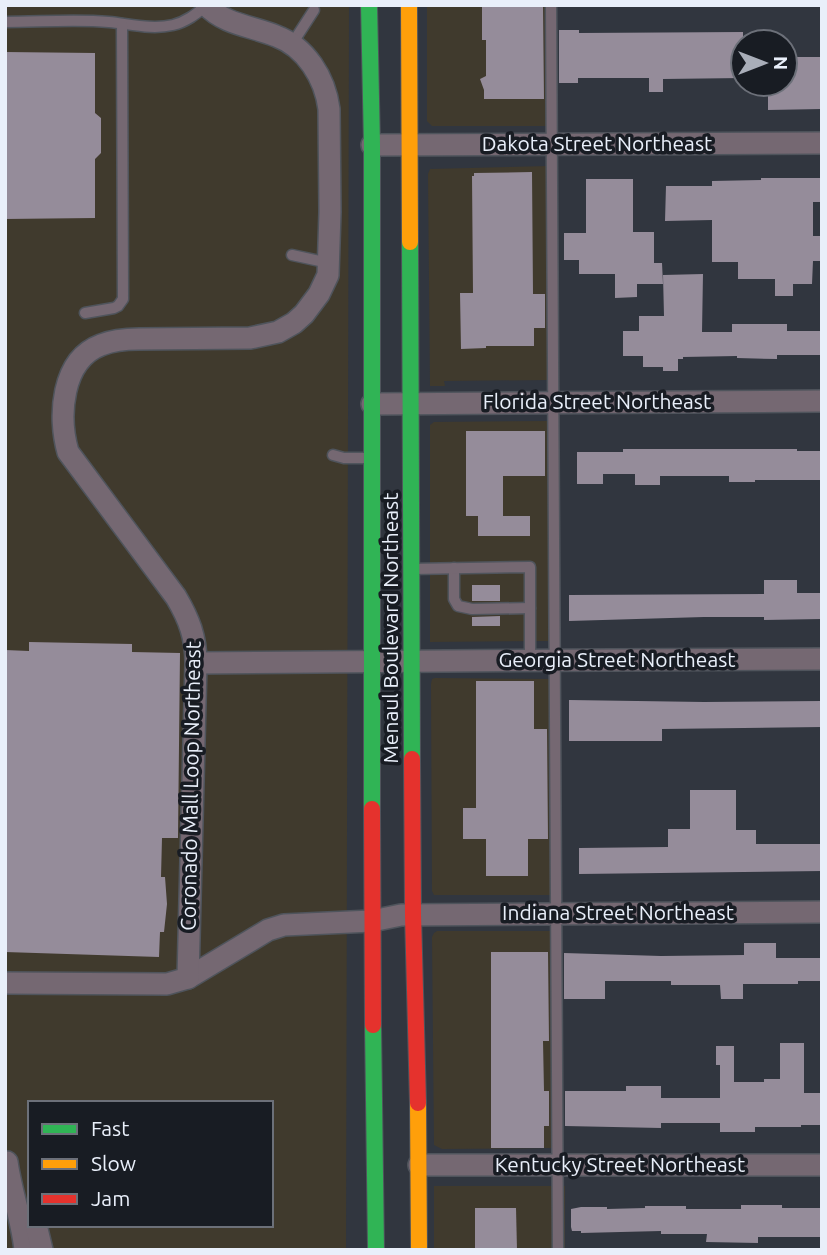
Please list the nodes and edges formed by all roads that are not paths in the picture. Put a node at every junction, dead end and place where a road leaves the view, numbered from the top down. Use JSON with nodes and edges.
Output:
{"nodes":[{"id":1,"x":369,"y":5,"type":"edge"},
{"id":2,"x":409,"y":5,"type":"edge"},
{"id":3,"x":551,"y":5,"type":"edge"},
{"id":4,"x":206,"y":6,"type":"edge"},
{"id":5,"x":314,"y":10,"type":"dead end"},
{"id":6,"x":5,"y":22,"type":"edge"},
{"id":7,"x":122,"y":24,"type":"junction"},
{"id":8,"x":292,"y":44,"type":"junction"},
{"id":9,"x":822,"y":143,"type":"edge"},
{"id":10,"x":551,"y":144,"type":"junction"},
{"id":11,"x":372,"y":145,"type":"junction"},
{"id":12,"x":410,"y":145,"type":"junction"},
{"id":13,"x":292,"y":255,"type":"dead end"},
{"id":14,"x":329,"y":263,"type":"junction"},
{"id":15,"x":85,"y":313,"type":"dead end"},
{"id":16,"x":822,"y":401,"type":"edge"},
{"id":17,"x":410,"y":403,"type":"junction"},
{"id":18,"x":553,"y":403,"type":"junction"},
{"id":19,"x":372,"y":404,"type":"junction"},
{"id":20,"x":333,"y":455,"type":"dead end"},
{"id":21,"x":372,"y":458,"type":"junction"},
{"id":22,"x":454,"y":568,"type":"junction"},
{"id":23,"x":412,"y":569,"type":"junction"},
{"id":24,"x":530,"y":608,"type":"junction"},
{"id":25,"x":555,"y":659,"type":"junction"},
{"id":26,"x":822,"y":659,"type":"edge"},
{"id":27,"x":530,"y":660,"type":"junction"},
{"id":28,"x":413,"y":662,"type":"junction"},
{"id":29,"x":196,"y":663,"type":"junction"},
{"id":30,"x":371,"y":663,"type":"junction"},
{"id":31,"x":822,"y":912,"type":"edge"},
{"id":32,"x":557,"y":913,"type":"junction"},
{"id":33,"x":414,"y":915,"type":"junction"},
{"id":34,"x":372,"y":922,"type":"junction"},
{"id":35,"x":188,"y":978,"type":"junction"},
{"id":36,"x":5,"y":983,"type":"edge"},
{"id":37,"x":375,"y":1064,"type":"junction"},
{"id":38,"x":391,"y":1095,"type":"dead end"},
{"id":39,"x":6,"y":1160,"type":"edge"},
{"id":40,"x":411,"y":1165,"type":"junction"},
{"id":41,"x":557,"y":1165,"type":"junction"},
{"id":42,"x":822,"y":1165,"type":"edge"},
{"id":43,"x":28,"y":1203,"type":"edge"},
{"id":44,"x":36,"y":1227,"type":"edge"},
{"id":45,"x":25,"y":1250,"type":"edge"},
{"id":46,"x":42,"y":1250,"type":"edge"},
{"id":47,"x":376,"y":1250,"type":"edge"},
{"id":48,"x":419,"y":1250,"type":"edge"},
{"id":49,"x":558,"y":1250,"type":"edge"}],
"edges":[{"from":1,"to":11,"type":"main road","name":"Menaul Boulevard Northeast"},
{"from":2,"to":12,"type":"main road","name":"Menaul Boulevard Northeast"},
{"from":3,"to":10,"type":"lane"},
{"from":4,"to":7,"type":"lane"},
{"from":4,"to":8,"type":"street","name":"Coronado Mall Loop Northeast"},
{"from":5,"to":8,"type":"lane"},
{"from":6,"to":7,"type":"lane"},
{"from":7,"to":15,"type":"lane"},
{"from":8,"to":14,"type":"street","name":"Coronado Mall Loop Northeast"},
{"from":9,"to":10,"type":"street","name":"Dakota Street Northeast"},
{"from":10,"to":12,"type":"street","name":"Dakota Street Northeast"},
{"from":10,"to":18,"type":"lane"},
{"from":11,"to":12,"type":"street","name":"Dakota Street Northeast"},
{"from":11,"to":19,"type":"main road","name":"Menaul Boulevard Northeast"},
{"from":12,"to":17,"type":"main road","name":"Menaul Boulevard Northeast"},
{"from":13,"to":14,"type":"lane"},
{"from":14,"to":29,"type":"street","name":"Coronado Mall Loop Northeast"},
{"from":16,"to":18,"type":"street","name":"Florida Street Northeast"},
{"from":17,"to":18,"type":"street","name":"Florida Street Northeast"},
{"from":17,"to":19,"type":"street","name":"Florida Street Northeast"},
{"from":17,"to":23,"type":"main road","name":"Menaul Boulevard Northeast"},
{"from":18,"to":25,"type":"lane"},
{"from":19,"to":21,"type":"main road","name":"Menaul Boulevard Northeast"},
{"from":20,"to":21,"type":"lane"},
{"from":21,"to":30,"type":"main road","name":"Menaul Boulevard Northeast"},
{"from":22,"to":23,"type":"lane"},
{"from":22,"to":24,"type":"lane"},
{"from":22,"to":24,"type":"lane"},
{"from":23,"to":28,"type":"main road","name":"Menaul Boulevard Northeast"},
{"from":24,"to":27,"type":"lane"},
{"from":25,"to":26,"type":"street","name":"Georgia Street Northeast"},
{"from":25,"to":27,"type":"street","name":"Georgia Street Northeast"},
{"from":25,"to":32,"type":"lane"},
{"from":27,"to":28,"type":"street","name":"Georgia Street Northeast"},
{"from":28,"to":30,"type":"street","name":"Georgia Street Northeast"},
{"from":28,"to":33,"type":"main road","name":"Menaul Boulevard Northeast"},
{"from":29,"to":30,"type":"street","name":"Georgia Street Northeast"},
{"from":29,"to":35,"type":"street","name":"Coronado Mall Loop Northeast"},
{"from":30,"to":34,"type":"main road","name":"Menaul Boulevard Northeast"},
{"from":31,"to":32,"type":"street","name":"Indiana Street Northeast"},
{"from":32,"to":33,"type":"street","name":"Indiana Street Northeast"},
{"from":32,"to":41,"type":"lane"},
{"from":33,"to":34,"type":"street","name":"Indiana Street Northeast"},
{"from":33,"to":40,"type":"main road","name":"Menaul Boulevard Northeast"},
{"from":34,"to":35,"type":"street","name":"Indiana Street Northeast"},
{"from":34,"to":37,"type":"main road","name":"Menaul Boulevard Northeast"},
{"from":35,"to":36,"type":"street"},
{"from":37,"to":38,"type":"main road"},
{"from":37,"to":47,"type":"main road","name":"Menaul Boulevard Northeast"},
{"from":39,"to":43,"type":"street"},
{"from":39,"to":45,"type":"street"},
{"from":40,"to":41,"type":"street","name":"Kentucky Street Northeast"},
{"from":40,"to":48,"type":"main road","name":"Menaul Boulevard Northeast"},
{"from":41,"to":42,"type":"street","name":"Kentucky Street Northeast"},
{"from":41,"to":49,"type":"lane"},
{"from":44,"to":46,"type":"street"}]}
